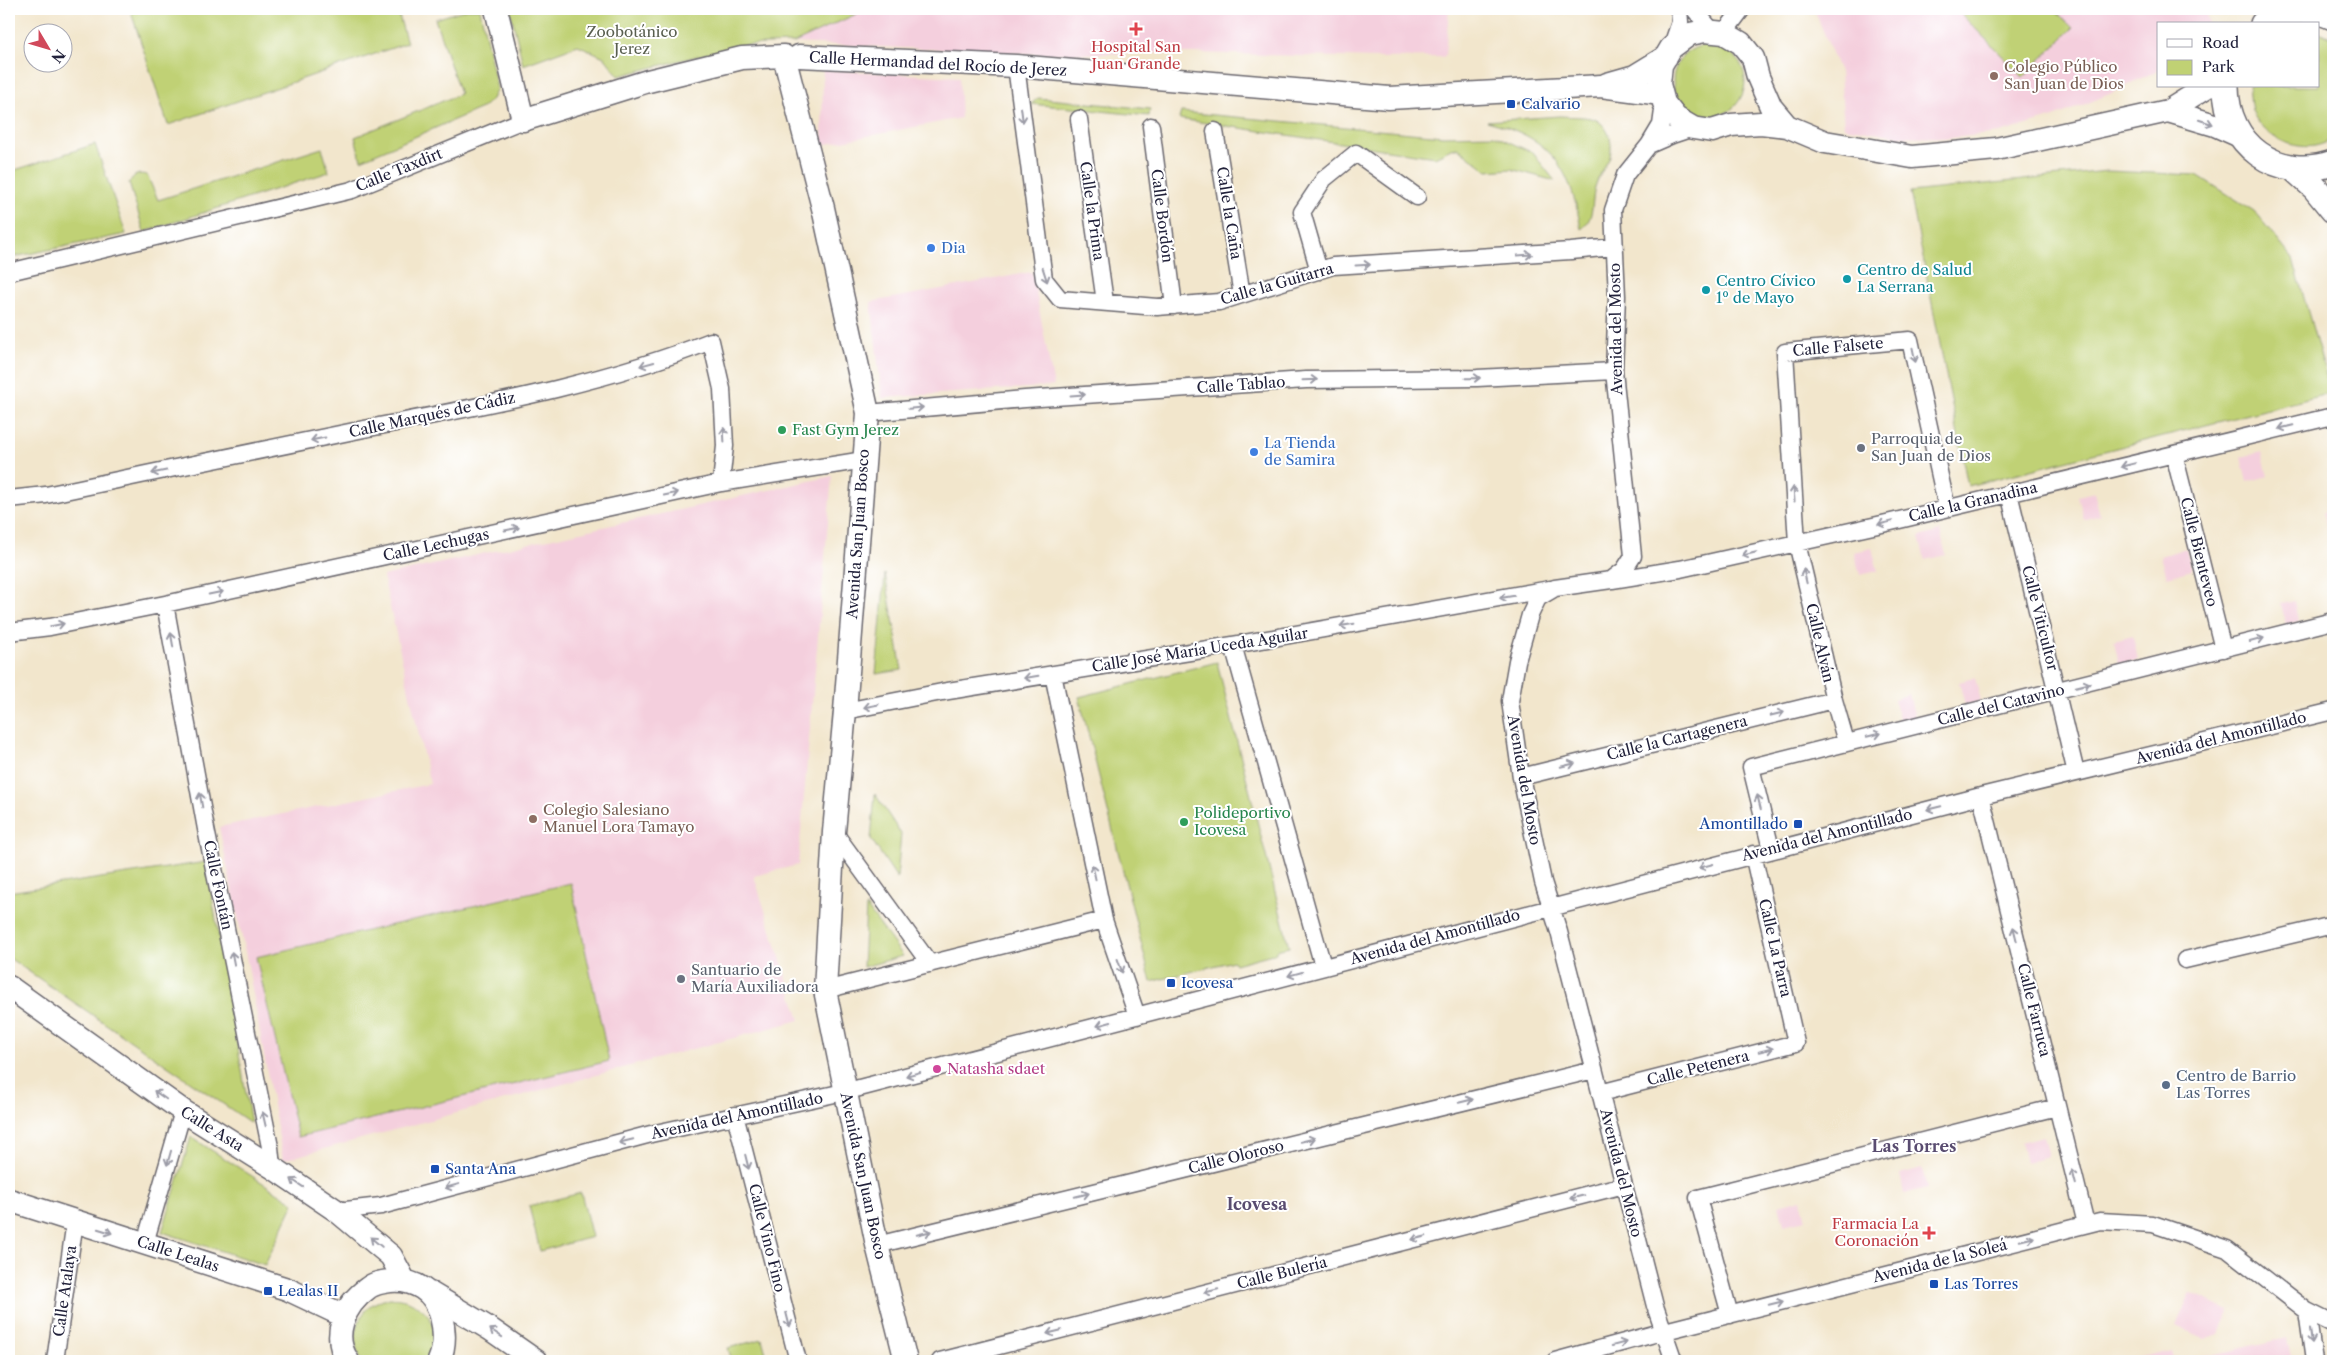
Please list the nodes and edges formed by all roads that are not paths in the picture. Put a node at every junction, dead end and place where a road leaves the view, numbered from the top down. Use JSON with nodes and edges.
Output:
{"nodes":[{"id":1,"x":496,"y":9,"type":"edge"},
{"id":2,"x":1679,"y":9,"type":"edge"},
{"id":3,"x":1694,"y":9,"type":"edge"},
{"id":4,"x":1742,"y":9,"type":"edge"},
{"id":5,"x":2255,"y":9,"type":"edge"},
{"id":6,"x":2316,"y":12,"type":"edge"},
{"id":7,"x":2252,"y":22,"type":"edge"},
{"id":8,"x":2266,"y":22,"type":"edge"},
{"id":9,"x":1719,"y":33,"type":"junction"},
{"id":10,"x":1669,"y":53,"type":"junction"},
{"id":11,"x":792,"y":56,"type":"junction"},
{"id":12,"x":1016,"y":66,"type":"junction"},
{"id":13,"x":1758,"y":77,"type":"junction"},
{"id":14,"x":1602,"y":86,"type":"junction"},
{"id":15,"x":2205,"y":88,"type":"edge"},
{"id":16,"x":2226,"y":88,"type":"edge"},
{"id":17,"x":1663,"y":98,"type":"junction"},
{"id":18,"x":2168,"y":111,"type":"junction"},
{"id":19,"x":1079,"y":119,"type":"dead end"},
{"id":20,"x":524,"y":120,"type":"junction"},
{"id":21,"x":1151,"y":126,"type":"dead end"},
{"id":22,"x":1731,"y":126,"type":"junction"},
{"id":23,"x":1787,"y":126,"type":"junction"},
{"id":24,"x":1692,"y":128,"type":"junction"},
{"id":25,"x":1215,"y":131,"type":"dead end"},
{"id":26,"x":2242,"y":137,"type":"junction"},
{"id":27,"x":1649,"y":145,"type":"junction"},
{"id":28,"x":2333,"y":163,"type":"edge"},
{"id":29,"x":2294,"y":168,"type":"junction"},
{"id":30,"x":1417,"y":197,"type":"dead end"},
{"id":31,"x":2333,"y":210,"type":"edge"},
{"id":32,"x":1614,"y":246,"type":"junction"},
{"id":33,"x":1319,"y":271,"type":"junction"},
{"id":34,"x":9,"y":272,"type":"edge"},
{"id":35,"x":1242,"y":295,"type":"junction"},
{"id":36,"x":1105,"y":302,"type":"junction"},
{"id":37,"x":1174,"y":306,"type":"junction"},
{"id":38,"x":1614,"y":371,"type":"junction"},
{"id":39,"x":868,"y":413,"type":"junction"},
{"id":40,"x":2333,"y":416,"type":"edge"},
{"id":41,"x":2174,"y":454,"type":"junction"},
{"id":42,"x":864,"y":460,"type":"junction"},
{"id":43,"x":722,"y":483,"type":"junction"},
{"id":44,"x":2009,"y":493,"type":"junction"},
{"id":45,"x":9,"y":499,"type":"edge"},
{"id":46,"x":1947,"y":508,"type":"junction"},
{"id":47,"x":1797,"y":543,"type":"junction"},
{"id":48,"x":1611,"y":580,"type":"junction"},
{"id":49,"x":1555,"y":588,"type":"junction"},
{"id":50,"x":165,"y":604,"type":"junction"},
{"id":51,"x":2333,"y":621,"type":"edge"},
{"id":52,"x":9,"y":632,"type":"edge"},
{"id":53,"x":1233,"y":645,"type":"junction"},
{"id":54,"x":2224,"y":649,"type":"junction"},
{"id":55,"x":1053,"y":674,"type":"junction"},
{"id":56,"x":2057,"y":691,"type":"junction"},
{"id":57,"x":1834,"y":700,"type":"junction"},
{"id":58,"x":845,"y":711,"type":"junction"},
{"id":59,"x":2333,"y":711,"type":"edge"},
{"id":60,"x":1846,"y":742,"type":"junction"},
{"id":61,"x":2076,"y":773,"type":"junction"},
{"id":62,"x":1520,"y":777,"type":"junction"},
{"id":63,"x":1981,"y":796,"type":"junction"},
{"id":64,"x":834,"y":832,"type":"junction"},
{"id":65,"x":1771,"y":849,"type":"junction"},
{"id":66,"x":1753,"y":854,"type":"junction"},
{"id":67,"x":1552,"y":907,"type":"junction"},
{"id":68,"x":1104,"y":920,"type":"junction"},
{"id":69,"x":2333,"y":925,"type":"edge"},
{"id":70,"x":2185,"y":960,"type":"dead end"},
{"id":71,"x":930,"y":964,"type":"junction"},
{"id":72,"x":1323,"y":966,"type":"junction"},
{"id":73,"x":9,"y":987,"type":"edge"},
{"id":74,"x":825,"y":990,"type":"junction"},
{"id":75,"x":1137,"y":1016,"type":"junction"},
{"id":76,"x":1796,"y":1043,"type":"joint"},
{"id":77,"x":1594,"y":1070,"type":"junction"},
{"id":78,"x":844,"y":1092,"type":"junction"},
{"id":79,"x":1600,"y":1093,"type":"junction"},
{"id":80,"x":2057,"y":1106,"type":"junction"},
{"id":81,"x":183,"y":1112,"type":"junction"},
{"id":82,"x":735,"y":1115,"type":"junction"},
{"id":83,"x":272,"y":1167,"type":"junction"},
{"id":84,"x":1624,"y":1185,"type":"junction"},
{"id":85,"x":9,"y":1200,"type":"edge"},
{"id":86,"x":337,"y":1211,"type":"junction"},
{"id":87,"x":75,"y":1221,"type":"junction"},
{"id":88,"x":2086,"y":1224,"type":"junction"},
{"id":89,"x":144,"y":1243,"type":"junction"},
{"id":90,"x":877,"y":1245,"type":"junction"},
{"id":91,"x":404,"y":1280,"type":"junction"},
{"id":92,"x":430,"y":1293,"type":"junction"},
{"id":93,"x":2307,"y":1311,"type":"junction"},
{"id":94,"x":1730,"y":1314,"type":"junction"},
{"id":95,"x":344,"y":1316,"type":"junction"},
{"id":96,"x":2333,"y":1324,"type":"edge"},
{"id":97,"x":1665,"y":1331,"type":"junction"},
{"id":98,"x":55,"y":1361,"type":"edge"},
{"id":99,"x":348,"y":1361,"type":"edge"},
{"id":100,"x":439,"y":1361,"type":"edge"},
{"id":101,"x":536,"y":1361,"type":"edge"},
{"id":102,"x":798,"y":1361,"type":"edge"},
{"id":103,"x":906,"y":1361,"type":"edge"},
{"id":104,"x":940,"y":1361,"type":"edge"},
{"id":105,"x":1555,"y":1361,"type":"edge"},
{"id":106,"x":1674,"y":1361,"type":"edge"},
{"id":107,"x":2314,"y":1361,"type":"edge"}],
"edges":[{"from":1,"to":20,"type":"street"},
{"from":2,"to":10,"type":"street"},
{"from":3,"to":9,"type":"street"},
{"from":4,"to":9,"type":"street"},
{"from":5,"to":7,"type":"main road"},
{"from":6,"to":8,"type":"main road"},
{"from":9,"to":10,"type":"street","name":"Calle Hermandad del Rocío de Jerez"},
{"from":9,"to":13,"type":"street"},
{"from":10,"to":14,"type":"street","name":"Calle Hermandad del Rocío de Jerez"},
{"from":10,"to":17,"type":"street"},
{"from":11,"to":12,"type":"street","name":"Calle Hermandad del Rocío de Jerez"},
{"from":11,"to":20,"type":"street","name":"Calle Taxdirt"},
{"from":11,"to":39,"type":"street","name":"Avenida San Juan Bosco"},
{"from":12,"to":14,"type":"street","name":"Calle Hermandad del Rocío de Jerez"},
{"from":12,"to":36,"type":"street","name":"Calle la Guitarra","one_way":true},
{"from":13,"to":22,"type":"street"},
{"from":13,"to":23,"type":"street"},
{"from":14,"to":17,"type":"street","name":"Calle Hermandad del Rocío de Jerez"},
{"from":15,"to":18,"type":"street"},
{"from":16,"to":26,"type":"main road"},
{"from":17,"to":24,"type":"street"},
{"from":17,"to":27,"type":"street","name":"Avenida del Mosto"},
{"from":18,"to":23,"type":"street"},
{"from":18,"to":26,"type":"street","one_way":true},
{"from":19,"to":36,"type":"street","name":"Calle la Prima"},
{"from":20,"to":34,"type":"street","name":"Calle Taxdirt"},
{"from":21,"to":37,"type":"street","name":"Calle Bordón"},
{"from":22,"to":23,"type":"street"},
{"from":22,"to":24,"type":"street"},
{"from":24,"to":27,"type":"street","name":"Avenida del Mosto"},
{"from":25,"to":35,"type":"street","name":"Calle la Caña"},
{"from":26,"to":29,"type":"main road"},
{"from":27,"to":32,"type":"street","name":"Avenida del Mosto"},
{"from":28,"to":29,"type":"main road"},
{"from":29,"to":31,"type":"main road"},
{"from":30,"to":33,"type":"street"},
{"from":33,"to":32,"type":"street","name":"Calle la Guitarra","one_way":true},
{"from":32,"to":38,"type":"street","name":"Avenida del Mosto"},
{"from":33,"to":35,"type":"street","name":"Calle la Guitarra"},
{"from":35,"to":37,"type":"street","name":"Calle la Guitarra"},
{"from":36,"to":37,"type":"street","name":"Calle la Guitarra"},
{"from":39,"to":38,"type":"street","name":"Calle Tablao","one_way":true},
{"from":38,"to":48,"type":"street","name":"Avenida del Mosto"},
{"from":39,"to":42,"type":"street","name":"Avenida San Juan Bosco"},
{"from":40,"to":41,"type":"street","name":"Calle la Granadina","one_way":true},
{"from":41,"to":44,"type":"street","name":"Calle la Granadina","one_way":true},
{"from":41,"to":54,"type":"street","name":"Calle Bienteveo"},
{"from":42,"to":43,"type":"street","name":"Calle Lechugas"},
{"from":42,"to":58,"type":"street","name":"Avenida San Juan Bosco"},
{"from":43,"to":45,"type":"street","name":"Calle Marqués de Cádiz","one_way":true},
{"from":50,"to":43,"type":"street","name":"Calle Lechugas","one_way":true},
{"from":44,"to":46,"type":"street","name":"Calle la Granadina"},
{"from":44,"to":56,"type":"street","name":"Calle Viticultor"},
{"from":46,"to":47,"type":"street","name":"Calle la Granadina","one_way":true},
{"from":47,"to":46,"type":"street","name":"Calle Falsete","one_way":true},
{"from":47,"to":48,"type":"street","name":"Calle la Granadina","one_way":true},
{"from":57,"to":47,"type":"street","name":"Calle Alván","one_way":true},
{"from":48,"to":49,"type":"street","name":"Avenida del Mosto"},
{"from":49,"to":53,"type":"street","name":"Calle José María Uceda Aguilar","one_way":true},
{"from":49,"to":62,"type":"street","name":"Avenida del Mosto"},
{"from":52,"to":50,"type":"street","name":"Calle Lechugas","one_way":true},
{"from":83,"to":50,"type":"street","name":"Calle Fontán","one_way":true},
{"from":54,"to":51,"type":"street","name":"Calle del Catavino","one_way":true},
{"from":53,"to":55,"type":"street","name":"Calle José María Uceda Aguilar"},
{"from":53,"to":72,"type":"street"},
{"from":56,"to":54,"type":"street","name":"Calle del Catavino","one_way":true},
{"from":55,"to":58,"type":"street","name":"Calle José María Uceda Aguilar","one_way":true},
{"from":68,"to":55,"type":"street","one_way":true},
{"from":60,"to":56,"type":"street","name":"Calle del Catavino","one_way":true},
{"from":56,"to":61,"type":"street","name":"Calle Viticultor"},
{"from":57,"to":60,"type":"street","name":"Calle Alván"},
{"from":62,"to":57,"type":"street","name":"Calle la Cartagenera","one_way":true},
{"from":58,"to":64,"type":"street","name":"Avenida San Juan Bosco"},
{"from":59,"to":61,"type":"street","name":"Avenida del Amontillado"},
{"from":65,"to":60,"type":"street","name":"Calle del Catavino","one_way":true},
{"from":61,"to":63,"type":"street","name":"Avenida del Amontillado"},
{"from":62,"to":67,"type":"street","name":"Avenida del Mosto"},
{"from":63,"to":65,"type":"street","name":"Avenida del Amontillado","one_way":true},
{"from":80,"to":63,"type":"street","name":"Calle Farruca","one_way":true},
{"from":64,"to":71,"type":"street"},
{"from":64,"to":74,"type":"street","name":"Avenida San Juan Bosco"},
{"from":65,"to":66,"type":"street","name":"Avenida del Amontillado"},
{"from":66,"to":67,"type":"street","name":"Avenida del Amontillado","one_way":true},
{"from":66,"to":76,"type":"street","name":"Calle La Parra"},
{"from":67,"to":72,"type":"street","name":"Avenida del Amontillado"},
{"from":67,"to":77,"type":"street","name":"Avenida del Mosto"},
{"from":68,"to":71,"type":"street"},
{"from":68,"to":75,"type":"street","one_way":true},
{"from":69,"to":70,"type":"street"},
{"from":71,"to":74,"type":"street"},
{"from":72,"to":75,"type":"street","name":"Avenida del Amontillado","one_way":true},
{"from":81,"to":73,"type":"street","name":"Calle Asta","one_way":true},
{"from":74,"to":78,"type":"street","name":"Avenida San Juan Bosco"},
{"from":75,"to":78,"type":"street","name":"Avenida del Amontillado","one_way":true},
{"from":79,"to":76,"type":"street","name":"Calle Petenera","one_way":true},
{"from":77,"to":79,"type":"street","name":"Avenida del Mosto"},
{"from":90,"to":77,"type":"street","name":"Calle Oloroso","one_way":true},
{"from":78,"to":82,"type":"street","name":"Avenida del Amontillado"},
{"from":78,"to":90,"type":"street","name":"Avenida San Juan Bosco"},
{"from":79,"to":84,"type":"street","name":"Avenida del Mosto"},
{"from":88,"to":80,"type":"street","name":"Calle Farruca","one_way":true},
{"from":80,"to":94,"type":"street"},
{"from":81,"to":83,"type":"street","name":"Calle Asta"},
{"from":81,"to":89,"type":"street","one_way":true},
{"from":82,"to":86,"type":"street","name":"Avenida del Amontillado","one_way":true},
{"from":82,"to":102,"type":"street","name":"Calle Vino Fino","one_way":true},
{"from":86,"to":83,"type":"street","name":"Calle Asta","one_way":true},
{"from":84,"to":97,"type":"street","name":"Avenida del Mosto"},
{"from":84,"to":104,"type":"street","name":"Calle Bulería","one_way":true},
{"from":85,"to":87,"type":"street","name":"Calle Lealas"},
{"from":91,"to":86,"type":"street","name":"Calle Asta","one_way":true},
{"from":87,"to":89,"type":"street","name":"Calle Lealas","one_way":true},
{"from":87,"to":98,"type":"street","name":"Calle Atalaya"},
{"from":88,"to":93,"type":"street","name":"Avenida de la Soleá"},
{"from":94,"to":88,"type":"street","name":"Avenida de la Soleá","one_way":true},
{"from":89,"to":95,"type":"street","name":"Calle Lealas"},
{"from":90,"to":103,"type":"street","name":"Avenida San Juan Bosco"},
{"from":91,"to":92,"type":"street"},
{"from":91,"to":95,"type":"street"},
{"from":92,"to":100,"type":"street"},
{"from":101,"to":92,"type":"street","one_way":true},
{"from":93,"to":96,"type":"street","name":"Avenida de la Soleá"},
{"from":93,"to":107,"type":"street","one_way":true},
{"from":94,"to":97,"type":"street","name":"Avenida de la Soleá"},
{"from":95,"to":99,"type":"street"},
{"from":105,"to":97,"type":"street","name":"Avenida de la Soleá","one_way":true},
{"from":97,"to":106,"type":"street","name":"Avenida del Mosto"}]}
